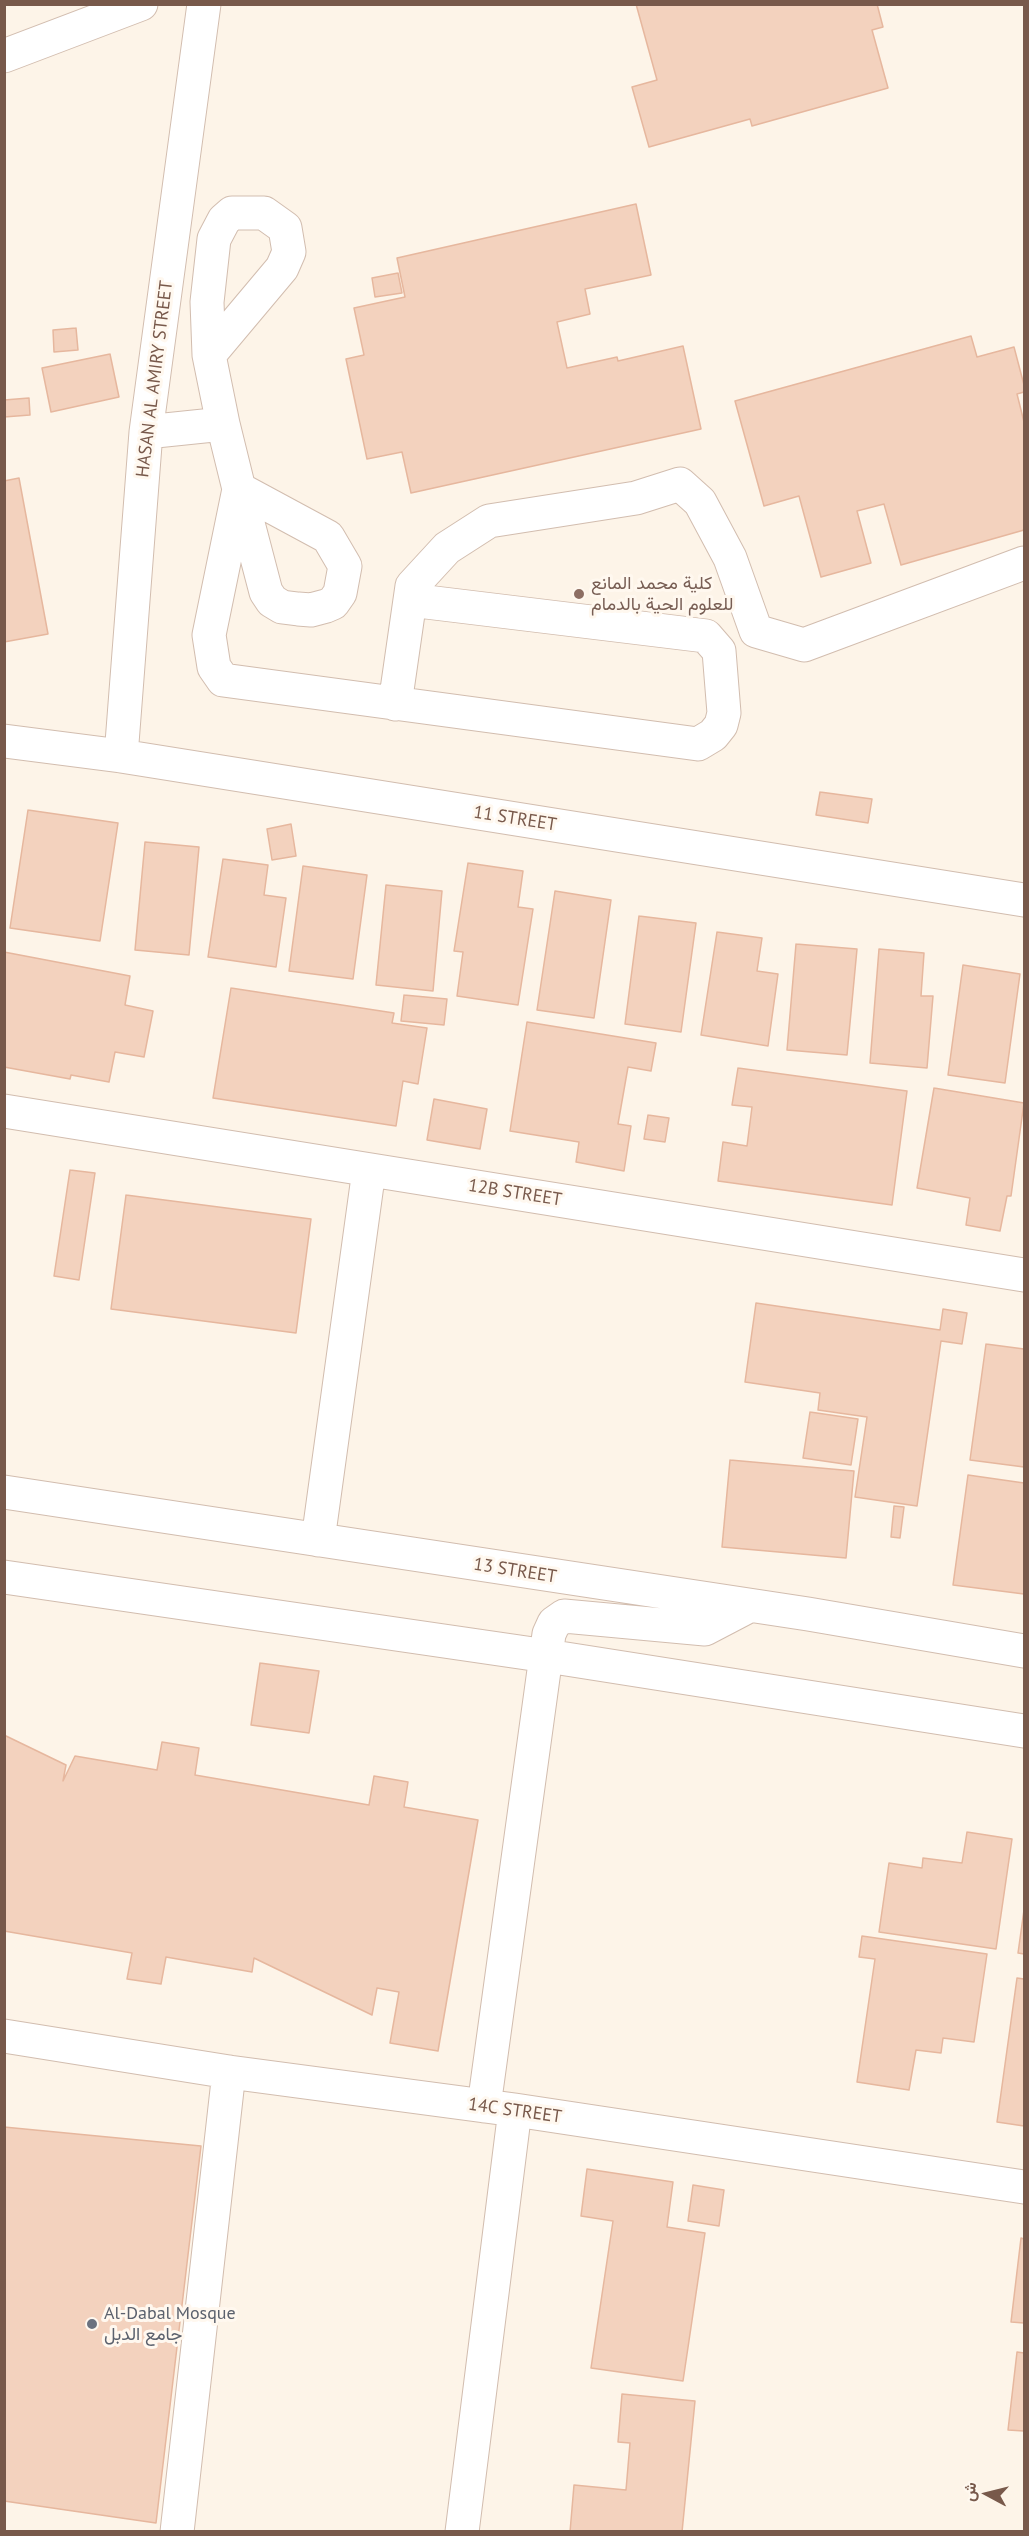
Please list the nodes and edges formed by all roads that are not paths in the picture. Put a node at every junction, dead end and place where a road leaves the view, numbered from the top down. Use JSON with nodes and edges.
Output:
{"nodes":[{"id":1,"x":141,"y":4,"type":"edge"},
{"id":2,"x":204,"y":4,"type":"edge"},
{"id":3,"x":4,"y":56,"type":"edge"},
{"id":4,"x":209,"y":355,"type":"dead end"},
{"id":5,"x":223,"y":424,"type":"junction"},
{"id":6,"x":146,"y":432,"type":"junction"},
{"id":7,"x":1024,"y":563,"type":"edge"},
{"id":8,"x":410,"y":600,"type":"junction"},
{"id":9,"x":395,"y":704,"type":"junction"},
{"id":10,"x":4,"y":741,"type":"edge"},
{"id":11,"x":121,"y":756,"type":"junction"},
{"id":12,"x":1024,"y":900,"type":"edge"},
{"id":13,"x":4,"y":1112,"type":"edge"},
{"id":14,"x":369,"y":1170,"type":"junction"},
{"id":15,"x":1024,"y":1275,"type":"edge"},
{"id":16,"x":4,"y":1492,"type":"edge"},
{"id":17,"x":318,"y":1540,"type":"junction"},
{"id":18,"x":4,"y":1578,"type":"edge"},
{"id":19,"x":749,"y":1606,"type":"junction"},
{"id":20,"x":1024,"y":1651,"type":"edge"},
{"id":21,"x":547,"y":1656,"type":"junction"},
{"id":22,"x":1024,"y":1731,"type":"edge"},
{"id":23,"x":4,"y":2036,"type":"edge"},
{"id":24,"x":229,"y":2072,"type":"junction"},
{"id":25,"x":499,"y":2108,"type":"junction"},
{"id":26,"x":1024,"y":2187,"type":"edge"},
{"id":27,"x":177,"y":2532,"type":"edge"},
{"id":28,"x":462,"y":2532,"type":"edge"}],
"edges":[{"from":1,"to":3,"type":"street"},
{"from":2,"to":6,"type":"street","name":"HASAN AL AMIRY STREET"},
{"from":4,"to":5,"type":"street"},
{"from":5,"to":6,"type":"street"},
{"from":5,"to":9,"type":"street"},
{"from":6,"to":11,"type":"street","name":"HASAN AL AMIRY STREET"},
{"from":7,"to":8,"type":"street"},
{"from":8,"to":9,"type":"street"},
{"from":8,"to":9,"type":"street"},
{"from":10,"to":11,"type":"street","name":"11 STREET"},
{"from":11,"to":12,"type":"street","name":"11 STREET"},
{"from":13,"to":14,"type":"street","name":"12B STREET"},
{"from":14,"to":15,"type":"street","name":"12B STREET"},
{"from":14,"to":17,"type":"street"},
{"from":16,"to":17,"type":"street","name":"13 STREET"},
{"from":17,"to":19,"type":"street","name":"13 STREET"},
{"from":18,"to":21,"type":"street"},
{"from":19,"to":20,"type":"street","name":"13 STREET"},
{"from":19,"to":21,"type":"street"},
{"from":21,"to":22,"type":"street"},
{"from":21,"to":25,"type":"street"},
{"from":23,"to":24,"type":"street","name":"14C STREET"},
{"from":24,"to":25,"type":"street","name":"14C STREET"},
{"from":24,"to":27,"type":"street"},
{"from":25,"to":26,"type":"street","name":"14C STREET"},
{"from":25,"to":28,"type":"street"}]}
